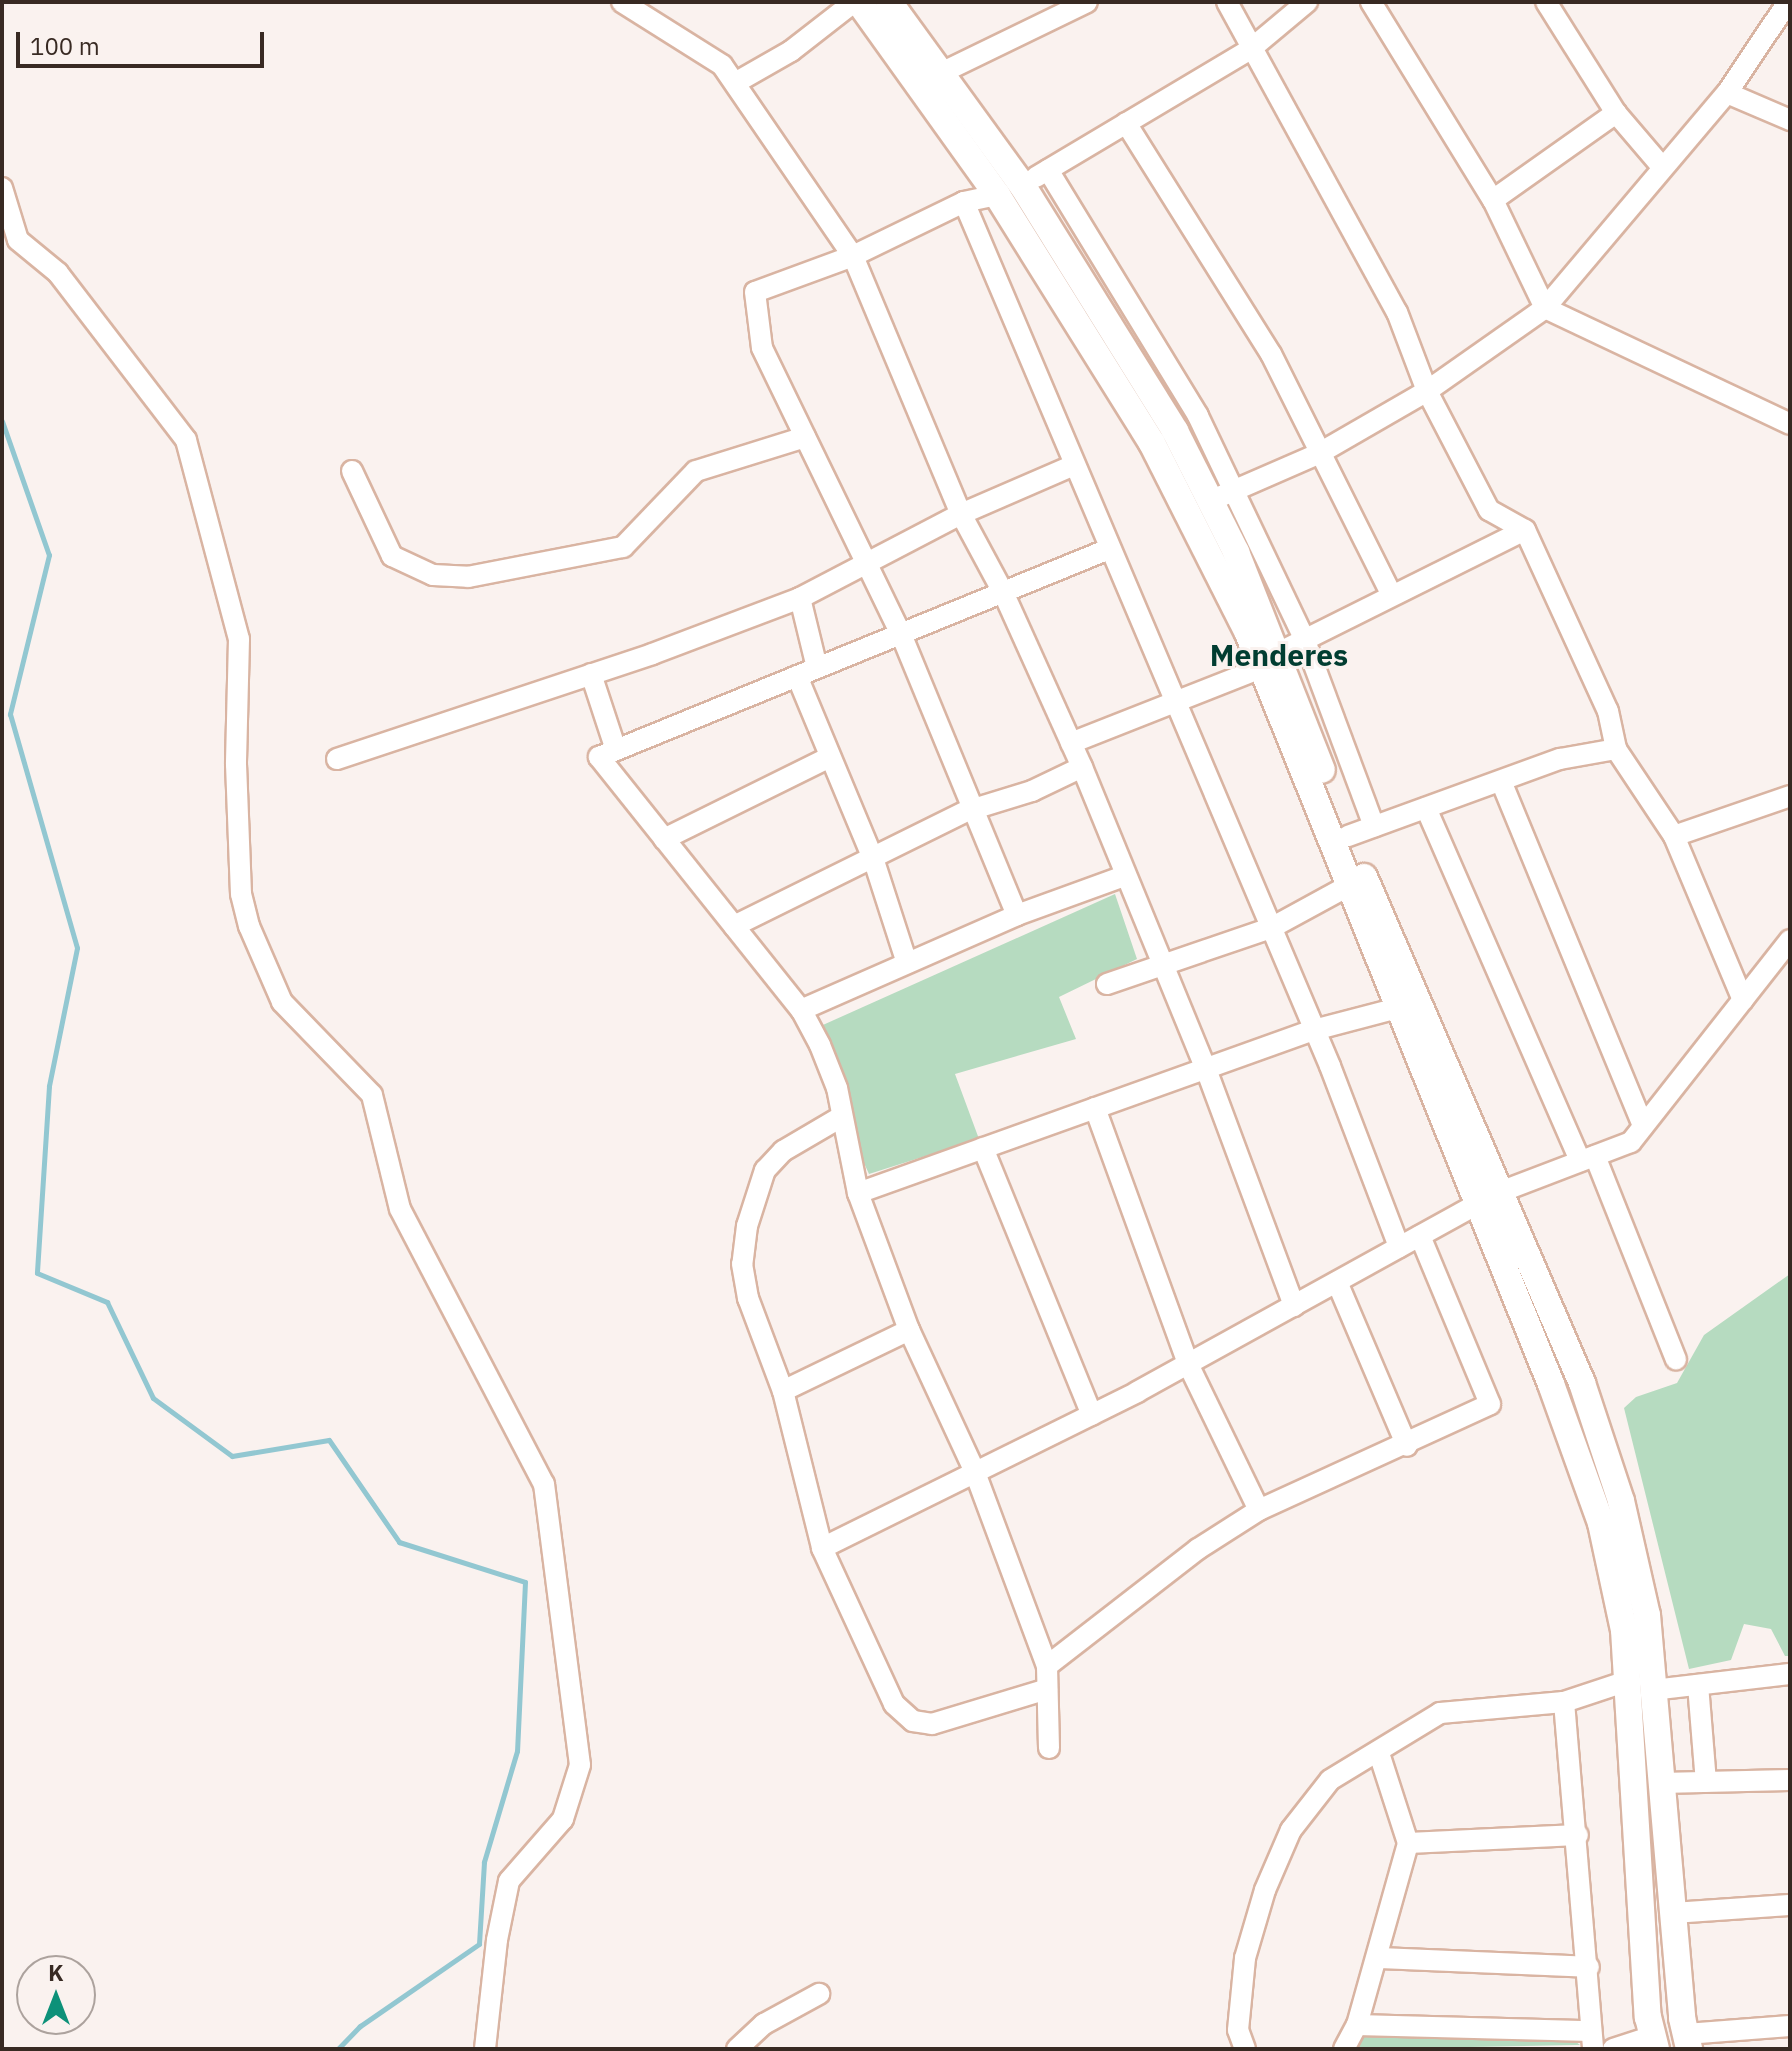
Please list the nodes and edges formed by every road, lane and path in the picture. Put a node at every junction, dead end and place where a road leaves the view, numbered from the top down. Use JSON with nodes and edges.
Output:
{"nodes":[{"id":1,"x":622,"y":2,"type":"edge"},
{"id":2,"x":857,"y":2,"type":"edge"},
{"id":3,"x":889,"y":2,"type":"edge"},
{"id":4,"x":1087,"y":2,"type":"edge"},
{"id":5,"x":1227,"y":2,"type":"edge"},
{"id":6,"x":1307,"y":2,"type":"edge"},
{"id":7,"x":1371,"y":2,"type":"edge"},
{"id":8,"x":1546,"y":2,"type":"edge"},
{"id":9,"x":1788,"y":2,"type":"edge"},
{"id":10,"x":1252,"y":48,"type":"junction"},
{"id":11,"x":941,"y":73,"type":"junction"},
{"id":12,"x":735,"y":83,"type":"junction"},
{"id":13,"x":1727,"y":93,"type":"junction"},
{"id":14,"x":1616,"y":113,"type":"junction"},
{"id":15,"x":1790,"y":120,"type":"edge"},
{"id":16,"x":1126,"y":123,"type":"junction"},
{"id":17,"x":1663,"y":168,"type":"junction"},
{"id":18,"x":1048,"y":170,"type":"junction"},
{"id":19,"x":1022,"y":185,"type":"junction"},
{"id":20,"x":2,"y":188,"type":"edge"},
{"id":21,"x":997,"y":195,"type":"junction"},
{"id":22,"x":1493,"y":200,"type":"junction"},
{"id":23,"x":964,"y":202,"type":"junction"},
{"id":24,"x":853,"y":256,"type":"junction"},
{"id":25,"x":1545,"y":308,"type":"junction"},
{"id":26,"x":1427,"y":391,"type":"junction"},
{"id":27,"x":1790,"y":424,"type":"edge"},
{"id":28,"x":805,"y":437,"type":"junction"},
{"id":29,"x":1318,"y":454,"type":"junction"},
{"id":30,"x":1074,"y":465,"type":"junction"},
{"id":31,"x":352,"y":471,"type":"dead end"},
{"id":32,"x":1222,"y":496,"type":"junction"},
{"id":33,"x":961,"y":514,"type":"junction"},
{"id":34,"x":1525,"y":530,"type":"junction"},
{"id":35,"x":1109,"y":549,"type":"junction"},
{"id":36,"x":864,"y":566,"type":"junction"},
{"id":37,"x":1003,"y":592,"type":"junction"},
{"id":38,"x":1391,"y":594,"type":"junction"},
{"id":39,"x":800,"y":598,"type":"junction"},
{"id":40,"x":901,"y":634,"type":"junction"},
{"id":41,"x":1304,"y":638,"type":"junction"},
{"id":42,"x":1269,"y":661,"type":"junction"},
{"id":43,"x":807,"y":672,"type":"junction"},
{"id":44,"x":591,"y":674,"type":"junction"},
{"id":45,"x":1175,"y":705,"type":"junction"},
{"id":46,"x":1071,"y":743,"type":"junction"},
{"id":47,"x":1616,"y":749,"type":"junction"},
{"id":48,"x":616,"y":750,"type":"junction"},
{"id":49,"x":830,"y":757,"type":"junction"},
{"id":50,"x":337,"y":759,"type":"dead end"},
{"id":51,"x":1082,"y":767,"type":"junction"},
{"id":52,"x":1501,"y":781,"type":"junction"},
{"id":53,"x":1790,"y":796,"type":"edge"},
{"id":54,"x":1426,"y":808,"type":"junction"},
{"id":55,"x":973,"y":809,"type":"junction"},
{"id":56,"x":1374,"y":826,"type":"junction"},
{"id":57,"x":1348,"y":836,"type":"junction"},
{"id":58,"x":1674,"y":836,"type":"junction"},
{"id":59,"x":664,"y":839,"type":"junction"},
{"id":60,"x":874,"y":861,"type":"junction"},
{"id":61,"x":1124,"y":876,"type":"junction"},
{"id":62,"x":1348,"y":886,"type":"junction"},
{"id":63,"x":1017,"y":915,"type":"junction"},
{"id":64,"x":734,"y":926,"type":"junction"},
{"id":65,"x":1271,"y":928,"type":"junction"},
{"id":66,"x":1786,"y":952,"type":"edge"},
{"id":67,"x":907,"y":963,"type":"junction"},
{"id":68,"x":1160,"y":966,"type":"junction"},
{"id":69,"x":1107,"y":984,"type":"dead end"},
{"id":70,"x":1743,"y":1000,"type":"junction"},
{"id":71,"x":1398,"y":1008,"type":"junction"},
{"id":72,"x":801,"y":1010,"type":"junction"},
{"id":73,"x":1314,"y":1030,"type":"junction"},
{"id":74,"x":1206,"y":1069,"type":"junction"},
{"id":75,"x":1095,"y":1108,"type":"junction"},
{"id":76,"x":841,"y":1117,"type":"junction"},
{"id":77,"x":1643,"y":1126,"type":"junction"},
{"id":78,"x":983,"y":1148,"type":"junction"},
{"id":79,"x":1588,"y":1158,"type":"junction"},
{"id":80,"x":858,"y":1193,"type":"junction"},
{"id":81,"x":1489,"y":1199,"type":"junction"},
{"id":82,"x":1420,"y":1236,"type":"junction"},
{"id":83,"x":1399,"y":1247,"type":"junction"},
{"id":84,"x":1337,"y":1282,"type":"junction"},
{"id":85,"x":1294,"y":1306,"type":"junction"},
{"id":86,"x":909,"y":1330,"type":"junction"},
{"id":87,"x":1676,"y":1360,"type":"dead end"},
{"id":88,"x":1188,"y":1364,"type":"junction"},
{"id":89,"x":783,"y":1391,"type":"junction"},
{"id":90,"x":1092,"y":1415,"type":"junction"},
{"id":91,"x":1407,"y":1446,"type":"junction"},
{"id":92,"x":975,"y":1472,"type":"junction"},
{"id":93,"x":1259,"y":1510,"type":"junction"},
{"id":94,"x":822,"y":1548,"type":"junction"},
{"id":95,"x":1047,"y":1666,"type":"junction"},
{"id":96,"x":1790,"y":1674,"type":"edge"},
{"id":97,"x":1627,"y":1681,"type":"junction"},
{"id":98,"x":1698,"y":1685,"type":"junction"},
{"id":99,"x":1047,"y":1689,"type":"junction"},
{"id":100,"x":1653,"y":1690,"type":"junction"},
{"id":101,"x":1564,"y":1702,"type":"junction"},
{"id":102,"x":1049,"y":1748,"type":"dead end"},
{"id":103,"x":1379,"y":1753,"type":"junction"},
{"id":104,"x":1790,"y":1780,"type":"edge"},
{"id":105,"x":1706,"y":1782,"type":"junction"},
{"id":106,"x":1660,"y":1783,"type":"junction"},
{"id":107,"x":1578,"y":1835,"type":"junction"},
{"id":108,"x":1408,"y":1843,"type":"junction"},
{"id":109,"x":1790,"y":1905,"type":"edge"},
{"id":110,"x":1672,"y":1913,"type":"junction"},
{"id":111,"x":1378,"y":1958,"type":"junction"},
{"id":112,"x":1589,"y":1967,"type":"junction"},
{"id":113,"x":819,"y":1994,"type":"dead end"},
{"id":114,"x":1357,"y":2025,"type":"junction"},
{"id":115,"x":1790,"y":2026,"type":"edge"},
{"id":116,"x":1592,"y":2040,"type":"edge"},
{"id":117,"x":1654,"y":2042,"type":"edge"},
{"id":118,"x":1688,"y":2042,"type":"edge"},
{"id":119,"x":1622,"y":2047,"type":"edge"},
{"id":120,"x":485,"y":2049,"type":"edge"},
{"id":121,"x":737,"y":2049,"type":"edge"},
{"id":122,"x":1245,"y":2049,"type":"edge"},
{"id":123,"x":1344,"y":2049,"type":"edge"}],
"edges":[{"from":1,"to":12,"type":"street"},
{"from":2,"to":12,"type":"street"},
{"from":2,"to":21,"type":"main road"},
{"from":3,"to":11,"type":"main road"},
{"from":4,"to":11,"type":"street"},
{"from":5,"to":10,"type":"street"},
{"from":6,"to":10,"type":"street"},
{"from":7,"to":22,"type":"street"},
{"from":8,"to":14,"type":"street"},
{"from":9,"to":13,"type":"street"},
{"from":10,"to":16,"type":"street"},
{"from":10,"to":26,"type":"street"},
{"from":11,"to":19,"type":"main road"},
{"from":12,"to":24,"type":"street"},
{"from":13,"to":15,"type":"street"},
{"from":13,"to":17,"type":"street"},
{"from":14,"to":17,"type":"street"},
{"from":14,"to":22,"type":"street"},
{"from":16,"to":18,"type":"street"},
{"from":16,"to":29,"type":"street"},
{"from":17,"to":25,"type":"street"},
{"from":18,"to":19,"type":"street"},
{"from":18,"to":32,"type":"street"},
{"from":19,"to":32,"type":"main road"},
{"from":20,"to":120,"type":"street"},
{"from":21,"to":23,"type":"street"},
{"from":21,"to":42,"type":"main road"},
{"from":22,"to":25,"type":"street"},
{"from":23,"to":24,"type":"street"},
{"from":23,"to":30,"type":"street"},
{"from":24,"to":28,"type":"street"},
{"from":24,"to":33,"type":"street"},
{"from":25,"to":26,"type":"street"},
{"from":25,"to":27,"type":"street"},
{"from":26,"to":29,"type":"street"},
{"from":26,"to":34,"type":"street"},
{"from":28,"to":31,"type":"street"},
{"from":28,"to":36,"type":"street"},
{"from":29,"to":32,"type":"street"},
{"from":29,"to":38,"type":"street"},
{"from":30,"to":33,"type":"street"},
{"from":30,"to":35,"type":"street"},
{"from":32,"to":41,"type":"street"},
{"from":32,"to":42,"type":"main road"},
{"from":33,"to":36,"type":"street"},
{"from":33,"to":37,"type":"street"},
{"from":34,"to":38,"type":"street"},
{"from":34,"to":47,"type":"street"},
{"from":35,"to":37,"type":"street"},
{"from":35,"to":45,"type":"street"},
{"from":36,"to":39,"type":"street"},
{"from":36,"to":40,"type":"street"},
{"from":37,"to":40,"type":"street"},
{"from":37,"to":46,"type":"street"},
{"from":38,"to":41,"type":"street"},
{"from":39,"to":43,"type":"street"},
{"from":39,"to":44,"type":"street"},
{"from":40,"to":43,"type":"street"},
{"from":40,"to":55,"type":"street"},
{"from":41,"to":42,"type":"street"},
{"from":41,"to":56,"type":"street"},
{"from":42,"to":45,"type":"street"},
{"from":42,"to":57,"type":"main road"},
{"from":42,"to":62,"type":"main road"},
{"from":43,"to":48,"type":"street"},
{"from":43,"to":49,"type":"street"},
{"from":44,"to":48,"type":"street"},
{"from":44,"to":50,"type":"street"},
{"from":45,"to":46,"type":"street"},
{"from":45,"to":65,"type":"street"},
{"from":46,"to":51,"type":"street"},
{"from":47,"to":52,"type":"street"},
{"from":47,"to":58,"type":"street"},
{"from":48,"to":59,"type":"street"},
{"from":49,"to":59,"type":"street"},
{"from":49,"to":60,"type":"street"},
{"from":51,"to":55,"type":"street"},
{"from":51,"to":61,"type":"street"},
{"from":52,"to":54,"type":"street"},
{"from":52,"to":77,"type":"street"},
{"from":53,"to":58,"type":"street"},
{"from":54,"to":56,"type":"street"},
{"from":54,"to":79,"type":"street"},
{"from":55,"to":60,"type":"street"},
{"from":55,"to":63,"type":"street"},
{"from":56,"to":57,"type":"street"},
{"from":57,"to":81,"type":"main road"},
{"from":58,"to":70,"type":"street"},
{"from":59,"to":64,"type":"street"},
{"from":60,"to":64,"type":"street"},
{"from":60,"to":67,"type":"street"},
{"from":61,"to":63,"type":"street"},
{"from":61,"to":68,"type":"street"},
{"from":62,"to":65,"type":"street"},
{"from":62,"to":71,"type":"main road"},
{"from":63,"to":67,"type":"street"},
{"from":64,"to":72,"type":"street"},
{"from":65,"to":68,"type":"street"},
{"from":65,"to":73,"type":"street"},
{"from":66,"to":70,"type":"street"},
{"from":67,"to":72,"type":"street"},
{"from":68,"to":69,"type":"street"},
{"from":68,"to":74,"type":"street"},
{"from":70,"to":77,"type":"street"},
{"from":71,"to":73,"type":"street"},
{"from":71,"to":81,"type":"main road"},
{"from":72,"to":76,"type":"street"},
{"from":73,"to":74,"type":"street"},
{"from":73,"to":83,"type":"street"},
{"from":74,"to":75,"type":"street"},
{"from":74,"to":85,"type":"street"},
{"from":75,"to":78,"type":"street"},
{"from":75,"to":88,"type":"street"},
{"from":76,"to":80,"type":"street"},
{"from":76,"to":89,"type":"street"},
{"from":77,"to":79,"type":"street"},
{"from":78,"to":80,"type":"street"},
{"from":78,"to":90,"type":"street"},
{"from":79,"to":81,"type":"street"},
{"from":79,"to":87,"type":"street"},
{"from":80,"to":86,"type":"street"},
{"from":81,"to":82,"type":"street"},
{"from":81,"to":97,"type":"main road"},
{"from":81,"to":100,"type":"main road"},
{"from":82,"to":83,"type":"street"},
{"from":82,"to":91,"type":"street"},
{"from":83,"to":84,"type":"street"},
{"from":84,"to":85,"type":"street"},
{"from":84,"to":91,"type":"street"},
{"from":85,"to":88,"type":"street"},
{"from":86,"to":89,"type":"street"},
{"from":86,"to":92,"type":"street"},
{"from":88,"to":90,"type":"street"},
{"from":88,"to":93,"type":"street"},
{"from":89,"to":94,"type":"street"},
{"from":90,"to":92,"type":"street"},
{"from":91,"to":93,"type":"street"},
{"from":92,"to":94,"type":"street"},
{"from":92,"to":95,"type":"street"},
{"from":93,"to":95,"type":"street"},
{"from":94,"to":99,"type":"street"},
{"from":95,"to":99,"type":"street"},
{"from":96,"to":98,"type":"street"},
{"from":97,"to":101,"type":"street"},
{"from":97,"to":117,"type":"main road"},
{"from":98,"to":100,"type":"street"},
{"from":98,"to":105,"type":"street"},
{"from":99,"to":102,"type":"street"},
{"from":100,"to":106,"type":"main road"},
{"from":101,"to":103,"type":"street"},
{"from":101,"to":107,"type":"street"},
{"from":103,"to":108,"type":"street"},
{"from":103,"to":122,"type":"street"},
{"from":104,"to":105,"type":"street"},
{"from":105,"to":106,"type":"street"},
{"from":106,"to":110,"type":"main road"},
{"from":107,"to":108,"type":"street"},
{"from":107,"to":112,"type":"street"},
{"from":108,"to":111,"type":"street"},
{"from":109,"to":110,"type":"street"},
{"from":110,"to":118,"type":"main road"},
{"from":111,"to":112,"type":"street"},
{"from":111,"to":114,"type":"street"},
{"from":112,"to":116,"type":"street"},
{"from":113,"to":121,"type":"street"},
{"from":114,"to":116,"type":"street"},
{"from":114,"to":123,"type":"street"},
{"from":115,"to":118,"type":"street"},
{"from":117,"to":119,"type":"street"}]}
